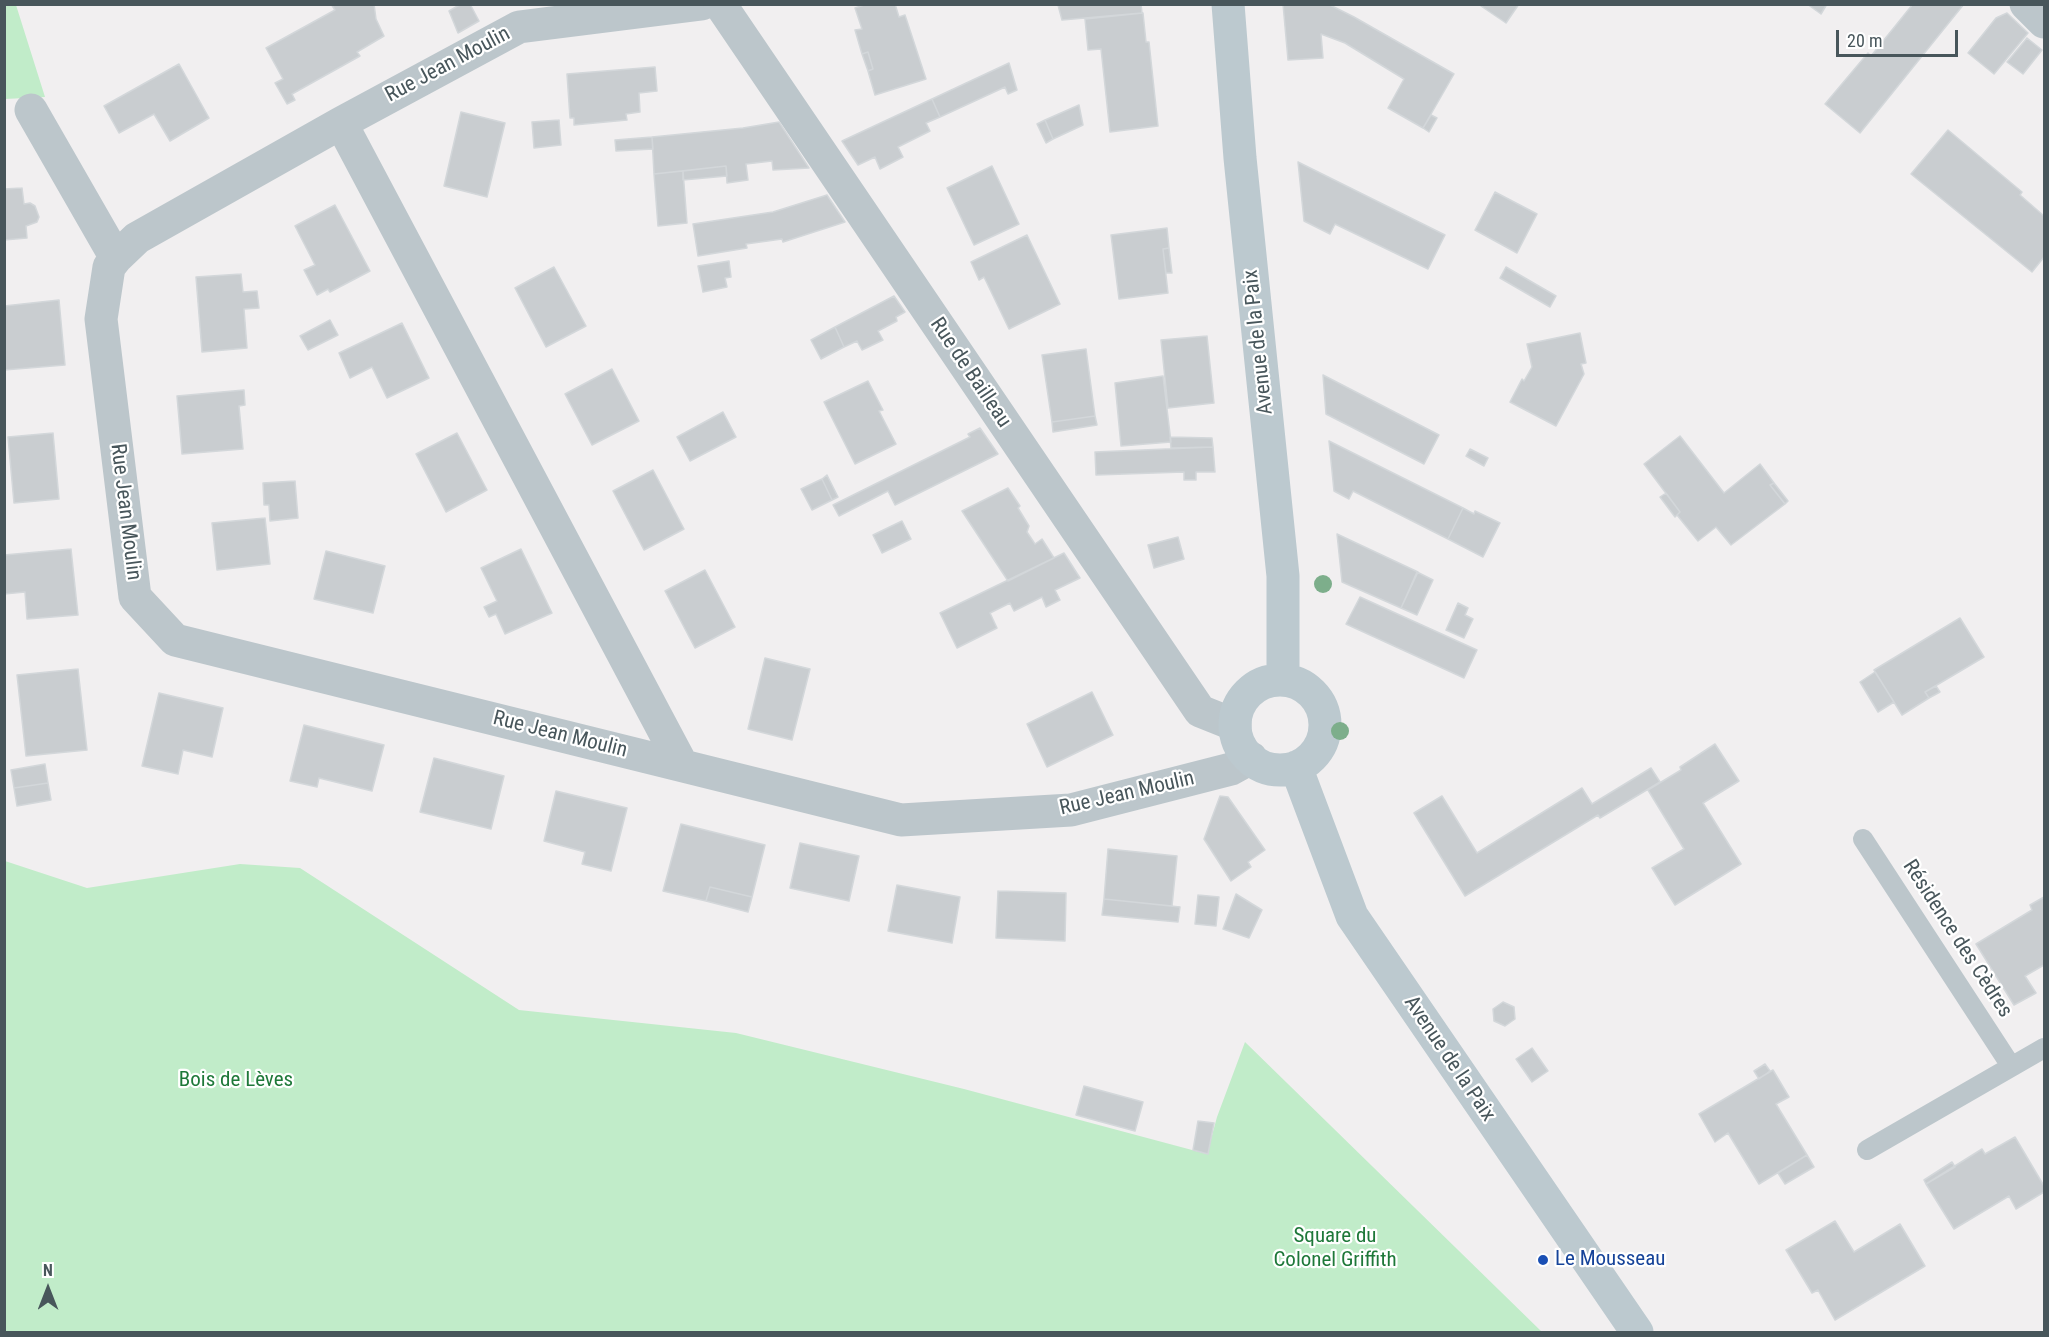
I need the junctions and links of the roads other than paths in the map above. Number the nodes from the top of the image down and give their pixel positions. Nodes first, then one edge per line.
1 (702, 4) edge
2 (720, 4) edge
3 (1228, 4) edge
4 (2026, 4) edge
5 (2044, 22) edge
6 (31, 110) dead end
7 (341, 123) junction
8 (116, 258) junction
9 (1283, 680) junction
10 (1235, 725) junction
11 (1251, 758) junction
12 (682, 765) junction
13 (1296, 766) junction
14 (1863, 839) dead end
15 (2044, 1048) edge
16 (2011, 1066) junction
17 (1867, 1150) dead end
18 (1637, 1332) edge

1 - 7 street, Rue Jean Moulin
2 - 10 street, Rue de Bailleau
3 - 9 main road, Avenue de la Paix
4 - 5 street
6 - 8 street
7 - 8 street, Rue Jean Moulin
7 - 12 street
8 - 12 street, Rue Jean Moulin
9 - 10 main road
9 - 13 main road
10 - 11 main road
11 - 12 street, Rue Jean Moulin
11 - 13 main road
13 - 18 main road, Avenue de la Paix
14 - 16 lane, Résidence des Cèdres
15 - 16 lane
16 - 17 lane

